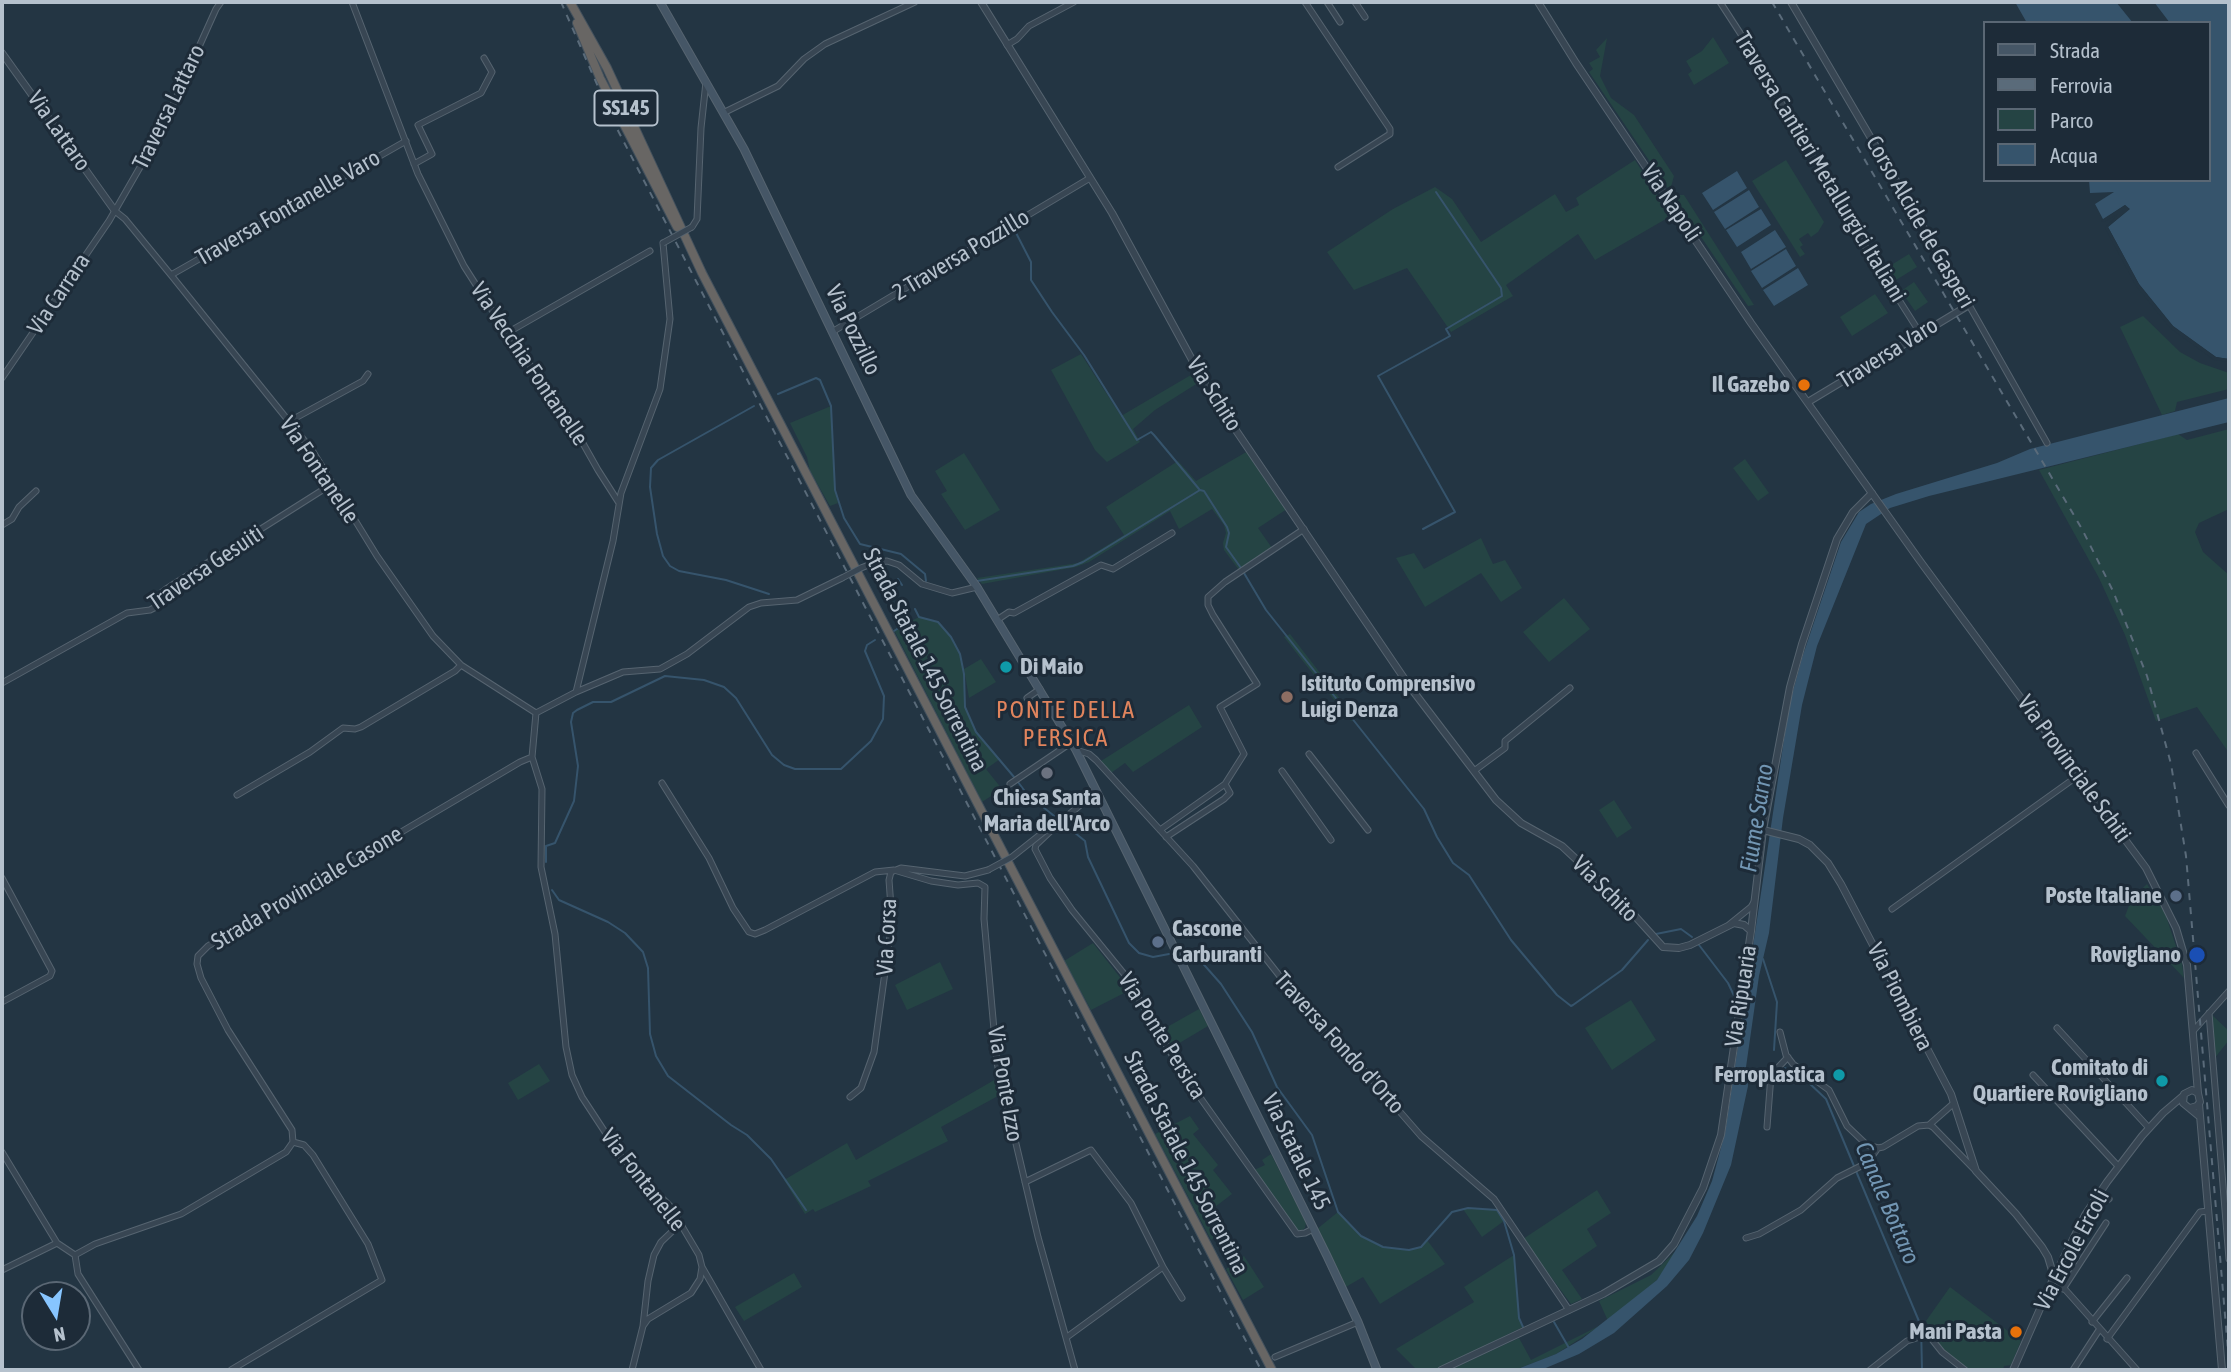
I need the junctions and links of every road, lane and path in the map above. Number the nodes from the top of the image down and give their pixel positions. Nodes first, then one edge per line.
1 (221, 2) edge
2 (352, 2) edge
3 (570, 2) edge
4 (576, 2) edge
5 (660, 2) edge
6 (915, 2) edge
7 (981, 2) edge
8 (1074, 2) edge
9 (1305, 2) edge
10 (1327, 2) edge
11 (1355, 2) edge
12 (1538, 2) edge
13 (1720, 2) edge
14 (1791, 2) edge
15 (1365, 18) dead end
16 (1340, 22) dead end
17 (581, 24) junction
18 (1007, 45) junction
19 (2, 52) edge
20 (484, 58) dead end
21 (706, 82) junction
22 (724, 112) junction
23 (406, 141) junction
24 (414, 164) junction
25 (1338, 167) dead end
26 (1090, 178) junction
27 (115, 211) junction
28 (692, 250) junction
29 (650, 251) dead end
30 (171, 275) junction
31 (1969, 305) junction
32 (832, 332) junction
33 (507, 333) junction
34 (1920, 333) junction
35 (368, 374) dead end
36 (2, 378) edge
37 (1808, 402) junction
38 (288, 422) junction
39 (2047, 443) dead end
40 (332, 484) junction
41 (36, 491) dead end
42 (1872, 493) junction
43 (619, 503) junction
44 (2, 525) edge
45 (1304, 529) junction
46 (1172, 533) dead end
47 (976, 587) junction
48 (997, 620) junction
49 (461, 664) junction
50 (2, 683) edge
51 (1570, 688) dead end
52 (1040, 689) junction
53 (576, 692) junction
54 (1034, 707) dead end
55 (536, 713) junction
56 (1072, 742) junction
57 (1076, 750) junction
58 (1309, 754) dead end
59 (2196, 754) dead end
60 (532, 757) junction
61 (1282, 771) dead end
62 (1474, 771) junction
63 (2079, 775) junction
64 (662, 783) dead end
65 (1010, 784) dead end
66 (1225, 784) junction
67 (1097, 791) junction
68 (237, 795) dead end
69 (2229, 806) edge
70 (1061, 823) junction
71 (1160, 830) junction
72 (1368, 830) dead end
73 (1763, 830) junction
74 (1166, 837) junction
75 (1331, 840) dead end
76 (894, 870) junction
77 (2, 878) edge
78 (1755, 900) junction
79 (1892, 909) dead end
80 (1727, 925) junction
81 (1751, 931) junction
82 (2229, 990) edge
83 (2, 1002) edge
84 (2209, 1013) junction
85 (2057, 1028) dead end
86 (2194, 1030) junction
87 (1780, 1032) dead end
88 (1788, 1057) junction
89 (2033, 1075) dead end
90 (2197, 1078) junction
91 (2190, 1090) junction
92 (2198, 1093) junction
93 (2183, 1096) junction
94 (850, 1097) dead end
95 (1954, 1103) junction
96 (2199, 1104) junction
97 (2172, 1106) junction
98 (2188, 1107) junction
99 (2200, 1117) junction
100 (1929, 1125) junction
101 (1767, 1127) dead end
102 (2149, 1128) junction
103 (293, 1142) junction
104 (1878, 1148) junction
105 (2, 1152) edge
106 (2118, 1166) junction
107 (1976, 1171) junction
108 (1025, 1182) junction
109 (2101, 1192) junction
110 (2109, 1199) dead end
111 (2208, 1211) junction
112 (681, 1223) junction
113 (2106, 1223) dead end
114 (1312, 1229) junction
115 (1746, 1238) dead end
116 (2229, 1242) edge
117 (57, 1243) junction
118 (75, 1255) junction
119 (2229, 1259) edge
120 (702, 1267) junction
121 (1163, 1267) junction
122 (2, 1270) edge
123 (2054, 1277) junction
124 (2127, 1278) dead end
125 (2063, 1289) junction
126 (1182, 1298) dead end
127 (1569, 1310) junction
128 (1358, 1322) junction
129 (2092, 1322) junction
130 (643, 1326) junction
131 (2099, 1330) junction
132 (1067, 1337) junction
133 (2107, 1339) junction
134 (1275, 1357) dead end
135 (2127, 1362) junction
136 (139, 1370) edge
137 (231, 1370) edge
138 (632, 1370) edge
139 (761, 1370) edge
140 (1074, 1370) edge
141 (1272, 1370) edge
142 (1377, 1370) edge
143 (1441, 1370) edge
144 (1870, 1370) edge
145 (1965, 1370) edge
146 (2012, 1370) edge
147 (2073, 1370) edge
148 (2122, 1370) edge
149 (2137, 1370) edge
150 (2222, 1370) edge

1 - 27 street, Traversa Lattaro
2 - 23 street, Via Vecchia Fontanelle
3 - 17 highway, Strada Statale 145 Sorrentina / SS145
4 - 17 highway
5 - 21 main road, Via Pozzillo
6 - 22 street
7 - 18 street, Via Schito
8 - 18 street
9 - 25 street
10 - 16 street
11 - 15 street
12 - 37 street, Via Napoli
13 - 34 street, Traversa Cantieri Metallurgici Italiani
14 - 31 street, Corso Alcide de Gasperi
17 - 28 highway, Strada Statale 145 Sorrentina / SS145
17 - 28 highway
18 - 26 street, Via Schito
19 - 27 street, Via Lattaro
20 - 24 street
21 - 22 main road, Via Pozzillo
21 - 43 street, bridge
22 - 32 main road, Via Pozzillo
23 - 24 street, Via Vecchia Fontanelle
23 - 30 street, Traversa Fontanelle Varo
24 - 33 street, Via Vecchia Fontanelle
26 - 32 street, 2 Traversa Pozzillo
26 - 45 street, Via Schito
27 - 30 street, Via Fontanelle
27 - 36 street, Via Carrara
28 - 141 highway, Strada Statale 145 Sorrentina / SS145
29 - 33 street
30 - 38 street, Via Fontanelle
31 - 34 street, Traversa Varo
31 - 39 street, Corso Alcide de Gasperi
32 - 47 main road, Via Pozzillo
33 - 43 street, Via Vecchia Fontanelle
34 - 37 street, Traversa Varo
35 - 38 street
37 - 42 street, Via Napoli
38 - 40 street, Via Fontanelle
40 - 49 street, Via Fontanelle
40 - 50 street, Traversa Gesuiti
41 - 44 street
42 - 63 street, Via Provinciale Schiti
42 - 73 street, Via Ripuaria
43 - 53 street
45 - 62 street, Via Schito
45 - 66 street
46 - 48 street
47 - 48 main road, Via Pozzillo
47 - 53 street, bridge
48 - 52 main road, Via Pozzillo
49 - 55 street, Via Fontanelle
49 - 68 street
51 - 62 street
52 - 54 street
52 - 56 main road, Via Pozzillo
53 - 55 street
55 - 60 street
56 - 57 main road, Via Pozzillo
56 - 65 street
57 - 67 main road, Via Statale 145
57 - 71 street, Traversa Fondo d'Orto
58 - 72 street
59 - 69 street
60 - 103 street, Strada Provinciale Casone
60 - 112 street, Via Fontanelle
61 - 75 street
62 - 80 street, Via Schito
63 - 79 street
63 - 86 street, Via Provinciale Schiti
64 - 76 street
66 - 71 street
66 - 74 street
67 - 70 street
67 - 114 main road, Via Statale 145
70 - 76 street, Via Corsa, bridge
70 - 114 street, Via Ponte Persica
71 - 74 street, Traversa Fondo d'Orto
73 - 78 street, Via Ripuaria
73 - 95 street, Via Piombiera
74 - 127 street, Traversa Fondo d'Orto
76 - 94 street, Via Corsa
76 - 108 street, Via Ponte Izzo
77 - 83 street
78 - 80 street
78 - 81 street, Via Ripuaria
80 - 81 street
81 - 127 street, Via Ripuaria
82 - 84 street
84 - 86 street
84 - 116 street
85 - 102 street
86 - 90 street, Via Provinciale Schiti
87 - 88 street
88 - 101 street
88 - 104 street
89 - 106 street
90 - 91 street
90 - 92 street, Via Provinciale Schiti
91 - 92 street
91 - 93 street
92 - 96 street, Via Provinciale Schiti
93 - 97 street, Via Ercole Ercoli
93 - 98 street
95 - 100 street
95 - 107 street, Via Piombiera
96 - 98 street
96 - 99 street, Via Provinciale Schiti
97 - 98 street
97 - 102 street, Via Ercole Ercoli
98 - 99 street
99 - 111 street, Via Provinciale Schiti
100 - 104 street
100 - 107 street, Via Piombiera
102 - 106 street, Via Ercole Ercoli
103 - 118 street
103 - 137 street
104 - 115 street
105 - 117 street
106 - 109 street, Via Ercole Ercoli
107 - 123 street, Via Piombiera
108 - 121 street
108 - 132 street, Via Ponte Izzo
109 - 110 street
109 - 123 street, Via Ercole Ercoli
111 - 133 street
111 - 150 street, Via Provinciale Schiti
112 - 120 street, Via Fontanelle
112 - 130 street
113 - 125 street
114 - 128 main road, Via Statale 145
116 - 119 street
117 - 118 street
117 - 122 street
118 - 136 street
120 - 130 street
120 - 139 street, Via Fontanelle
121 - 126 street
121 - 132 street
123 - 125 street, Via Piombiera
123 - 146 street, Via Ercole Ercoli
124 - 129 street
125 - 129 street, Via Piombiera
127 - 143 street, Via Ripuaria
128 - 134 street
128 - 142 main road, Via Statale 145
129 - 131 street, Via Piombiera
130 - 138 street
131 - 133 street, Via Piombiera
131 - 147 street
132 - 140 street, Via Ponte Izzo
133 - 135 street, Via Piombiera
135 - 148 street
135 - 149 street, Via Piombiera
144 - 145 street

